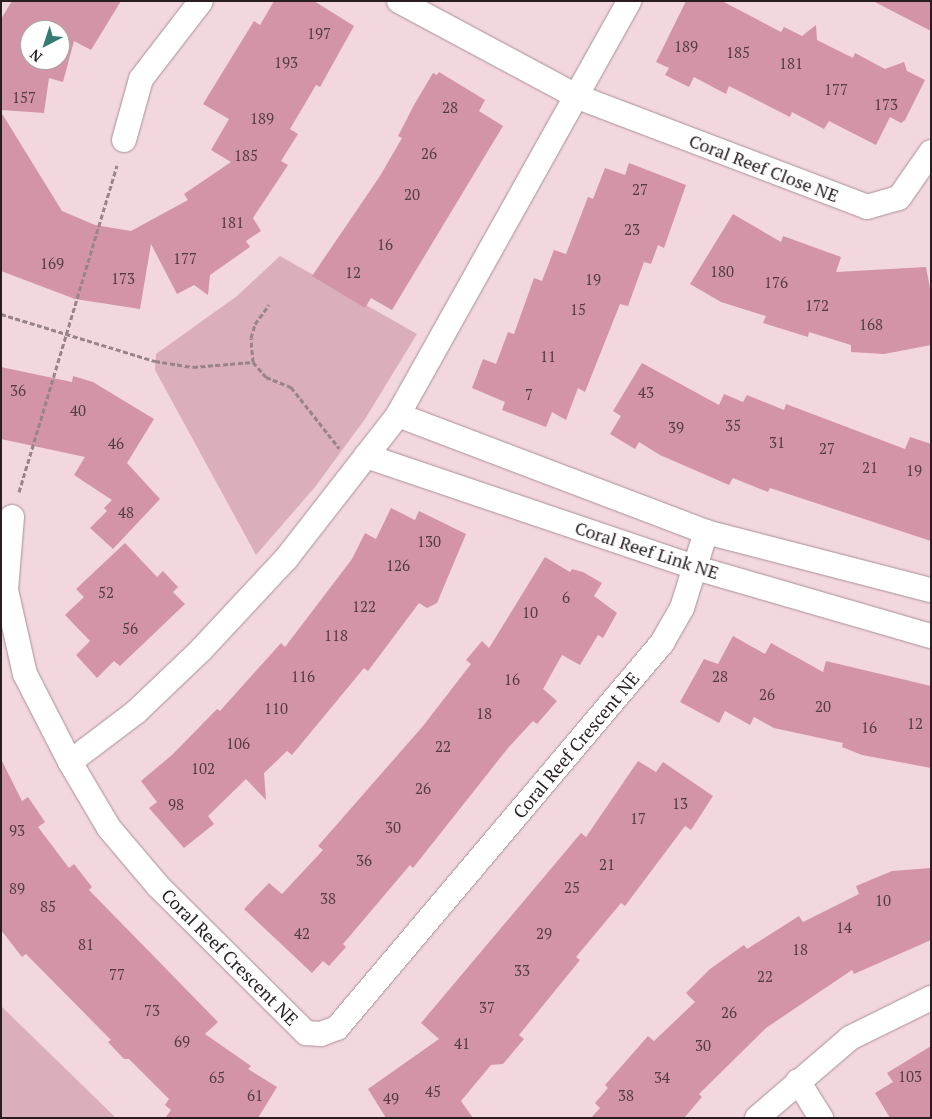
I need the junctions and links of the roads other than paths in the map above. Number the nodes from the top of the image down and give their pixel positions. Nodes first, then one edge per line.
1 (201, 1) edge
2 (399, 1) edge
3 (629, 1) edge
4 (578, 97) junction
5 (124, 140) road end
6 (931, 152) edge
7 (398, 415) junction
8 (366, 456) junction
9 (12, 517) road end
10 (706, 532) junction
11 (693, 567) junction
12 (931, 590) edge
13 (931, 636) edge
14 (70, 762) junction
15 (931, 998) edge
16 (798, 1081) junction
17 (757, 1118) edge
18 (821, 1118) edge

1 - 5 street
2 - 4 street, Coral Reef Close NE
3 - 4 street
4 - 6 street, Coral Reef Close NE
4 - 7 street
7 - 8 street
7 - 10 street, Coral Reef Link NE
8 - 11 street, Coral Reef Link NE
8 - 14 street
9 - 14 street, Coral Reef Crescent NE
10 - 11 street, Coral Reef Crescent NE
10 - 12 street, Coral Reef Link NE
11 - 13 street, Coral Reef Link NE
11 - 14 street, Coral Reef Crescent NE
15 - 16 street
16 - 17 street
16 - 18 street

